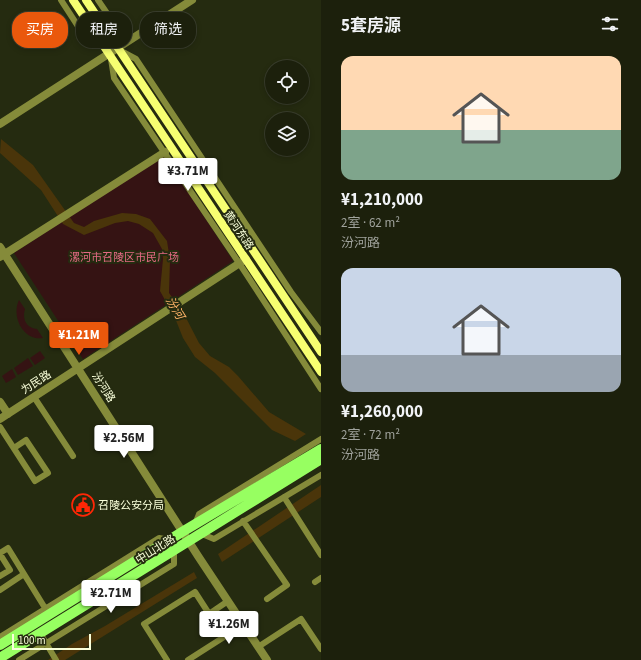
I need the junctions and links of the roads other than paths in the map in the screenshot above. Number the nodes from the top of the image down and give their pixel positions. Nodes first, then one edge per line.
1 (61, 0) edge
2 (73, 0) edge
3 (86, 0) edge
4 (98, 0) edge
5 (192, 0) edge
6 (81, 12) edge
7 (94, 12) edge
8 (106, 12) edge
9 (76, 23) edge
10 (104, 48) edge
11 (119, 49) junction
12 (109, 55) junction
13 (0, 124) edge
14 (164, 152) junction
15 (0, 247) edge
16 (2, 256) edge
17 (242, 261) junction
18 (321, 332) edge
19 (321, 352) edge
20 (78, 368) junction
21 (321, 372) edge
22 (321, 389) edge
23 (34, 397) junction
24 (0, 402) edge
25 (8, 414) junction
26 (0, 419) edge
27 (0, 427) edge
28 (321, 438) edge
29 (14, 448) junction
30 (320, 454) edge
31 (73, 456) dead end
32 (321, 475) edge
33 (284, 496) junction
34 (243, 521) junction
35 (195, 525) junction
36 (182, 532) junction
37 (202, 534) junction
38 (169, 540) junction
39 (189, 542) junction
40 (174, 551) junction
41 (0, 553) edge
42 (321, 555) edge
43 (24, 574) junction
44 (0, 576) edge
45 (321, 578) edge
46 (315, 582) dead end
47 (0, 590) edge
48 (267, 599) dead end
49 (228, 601) junction
50 (45, 608) junction
51 (209, 614) junction
52 (40, 634) junction
53 (0, 637) edge
54 (46, 644) junction
55 (0, 646) edge
56 (258, 647) junction
57 (321, 649) edge
58 (0, 658) edge
59 (19, 660) edge
60 (56, 660) edge
61 (167, 660) edge
62 (188, 660) edge
63 (267, 660) edge

1 - 9 street
2 - 6 main road, 黄河东路
3 - 7 main road, 黄河东路
4 - 8 street
5 - 11 street
10 - 12 main road, 黄河东路
11 - 12 street
11 - 18 street
11 - 19 main road, 黄河东路
12 - 13 street
12 - 14 street
12 - 17 main road, 黄河东路
14 - 16 street
14 - 17 street
15 - 16 street, 汾河路
16 - 20 street, 汾河路
17 - 20 street, 为民路
17 - 21 main road, 黄河东路
17 - 22 street
20 - 23 street, 为民路
20 - 36 street, 汾河路
23 - 25 street, 为民路
23 - 31 street
24 - 25 street
25 - 26 street, 为民路
27 - 29 street
28 - 35 street
29 - 29 street
30 - 35 main road, 中山北路
30 - 37 main road, 中山北路
32 - 33 street
33 - 34 street
33 - 42 street
34 - 37 street
34 - 48 street
35 - 36 main road, 中山北路
36 - 38 main road, 中山北路
36 - 39 street, 汾河路
37 - 39 main road, 中山北路
38 - 50 street
38 - 55 main road, 中山北路
39 - 40 main road, 中山北路
39 - 49 street, 汾河路
40 - 52 main road, 中山北路
40 - 54 street
41 - 43 street
41 - 44 street
43 - 47 street
43 - 50 street
45 - 46 street
49 - 51 street
49 - 56 street, 汾河路
50 - 53 street
51 - 61 street
51 - 62 street
52 - 54 street
52 - 58 main road, 中山北路
54 - 59 street
54 - 60 street
56 - 57 street
56 - 63 street, 汾河路

